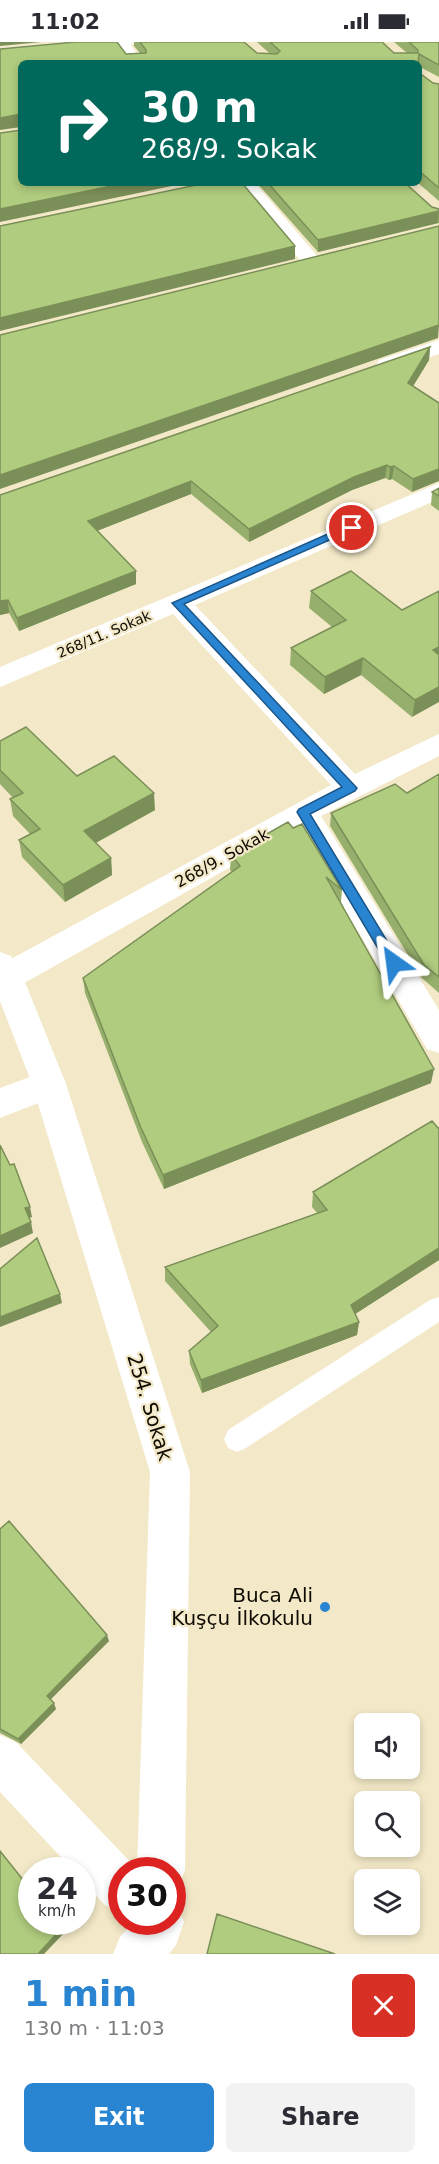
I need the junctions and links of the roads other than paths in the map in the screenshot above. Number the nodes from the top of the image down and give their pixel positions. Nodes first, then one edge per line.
1 (123, 42) edge
2 (85, 44) edge
3 (0, 53) edge
4 (134, 60) edge
5 (248, 186) edge
6 (335, 257) edge
7 (312, 262) junction
8 (290, 268) edge
9 (439, 347) edge
10 (371, 370) edge
11 (439, 490) edge
12 (177, 603) junction
13 (0, 678) edge
14 (439, 744) edge
15 (351, 788) junction
16 (303, 812) junction
17 (4, 971) edge
18 (439, 1039) edge
19 (49, 1084) junction
20 (0, 1103) edge
21 (439, 1308) edge
22 (237, 1439) dead end
23 (0, 1758) edge
24 (161, 1857) edge
25 (108, 1873) edge

1 - 2 street
1 - 4 street
2 - 3 street
5 - 7 street
6 - 7 street
7 - 8 street
9 - 10 street
11 - 12 street, 268/11. Sokak
12 - 13 street, 268/11. Sokak
12 - 15 street
14 - 15 street, 268/9. Sokak
15 - 16 street, 268/9. Sokak
16 - 17 street, 268/9. Sokak
16 - 18 street
17 - 19 street, 254. Sokak
19 - 20 street
19 - 24 street, 254. Sokak
21 - 22 lane
23 - 25 street

